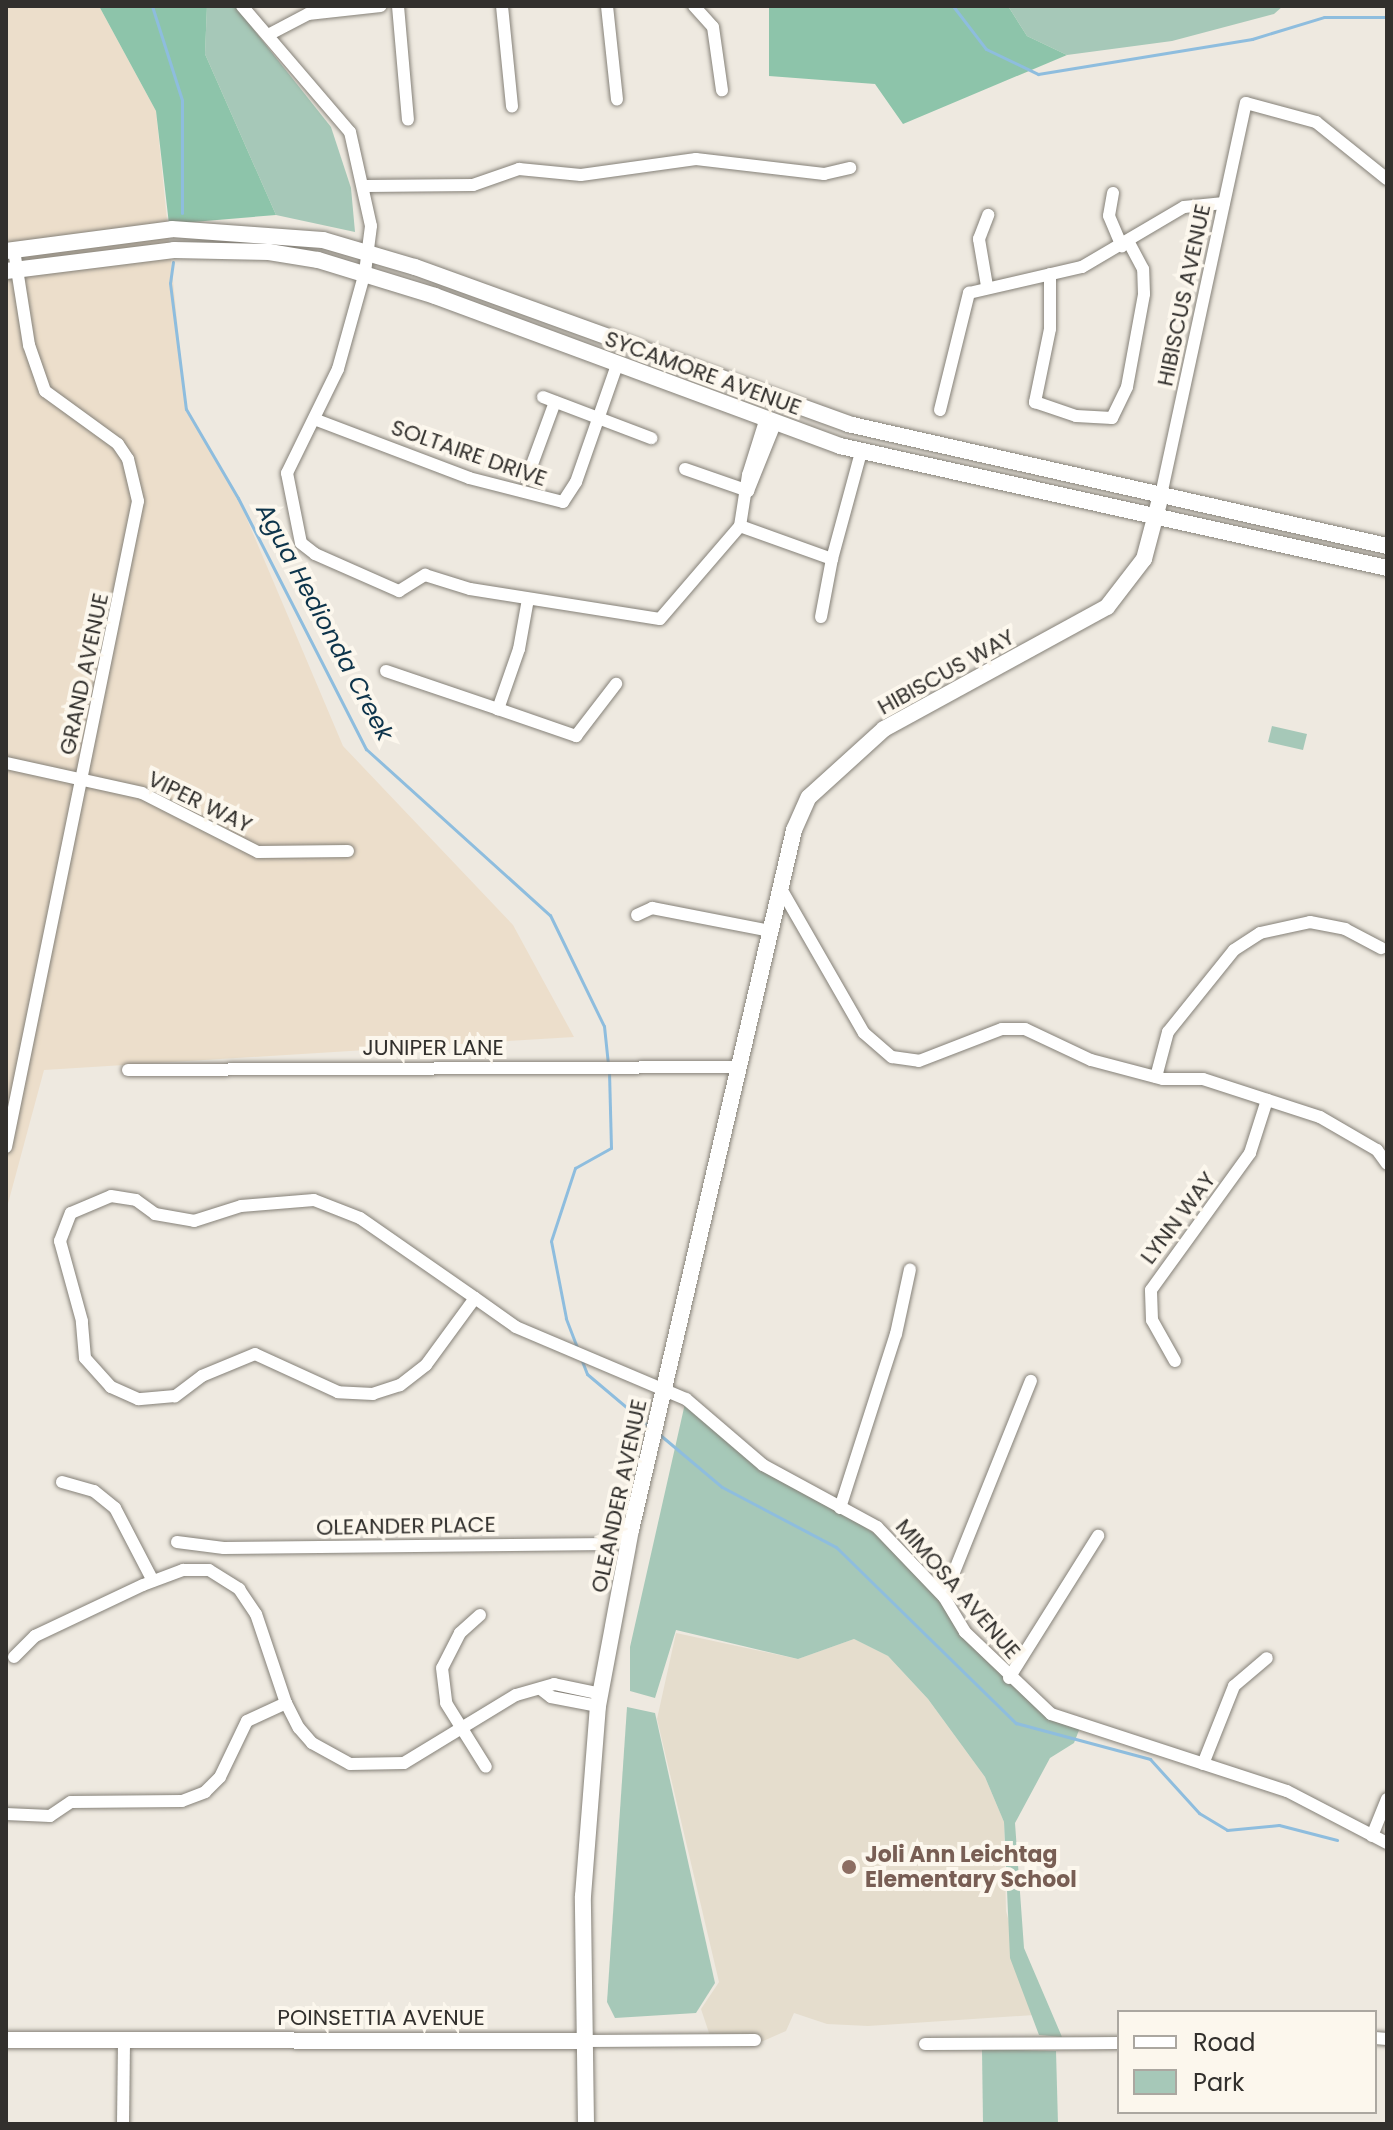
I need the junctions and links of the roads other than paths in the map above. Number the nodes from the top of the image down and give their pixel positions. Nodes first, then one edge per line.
1 (242, 6) edge
2 (381, 6) edge
3 (398, 6) edge
4 (502, 6) edge
5 (607, 6) edge
6 (694, 6) edge
7 (268, 35) junction
8 (722, 90) dead end
9 (617, 99) dead end
10 (512, 107) dead end
11 (408, 120) dead end
12 (850, 168) dead end
13 (1387, 179) edge
14 (366, 186) junction
15 (1113, 193) dead end
16 (1224, 203) junction
17 (988, 215) dead end
18 (1126, 244) junction
19 (10, 250) edge
20 (370, 252) junction
21 (12, 271) edge
22 (365, 272) junction
23 (1050, 274) junction
24 (987, 286) junction
25 (617, 365) junction
26 (940, 410) dead end
27 (598, 417) junction
28 (314, 419) junction
29 (770, 422) junction
30 (651, 438) dead end
31 (861, 452) junction
32 (685, 469) dead end
33 (527, 478) dead end
34 (748, 491) junction
35 (1161, 495) junction
36 (1156, 516) junction
37 (740, 526) junction
38 (1387, 546) edge
39 (832, 559) junction
40 (1387, 568) edge
41 (528, 599) junction
42 (821, 617) dead end
43 (386, 671) dead end
44 (616, 684) dead end
45 (498, 709) junction
46 (6, 763) edge
47 (83, 778) junction
48 (348, 851) dead end
49 (780, 887) junction
50 (637, 915) dead end
51 (770, 931) junction
52 (1381, 948) dead end
53 (739, 1067) junction
54 (128, 1070) dead end
55 (1156, 1077) junction
56 (1267, 1100) junction
57 (6, 1147) edge
58 (1387, 1164) edge
59 (910, 1269) dead end
60 (475, 1298) junction
61 (1175, 1361) dead end
62 (1031, 1381) dead end
63 (665, 1388) junction
64 (62, 1482) dead end
65 (840, 1508) junction
66 (631, 1530) junction
67 (1098, 1536) dead end
68 (177, 1542) dead end
69 (153, 1581) junction
70 (944, 1597) junction
71 (480, 1615) dead end
72 (14, 1657) dead end
73 (1267, 1658) dead end
74 (1009, 1678) junction
75 (600, 1700) junction
76 (286, 1703) junction
77 (460, 1729) junction
78 (1203, 1764) junction
79 (486, 1767) dead end
80 (1387, 1799) edge
81 (6, 1814) edge
82 (1372, 1836) junction
83 (1387, 1843) edge
84 (124, 2039) junction
85 (6, 2040) edge
86 (755, 2040) dead end
87 (585, 2041) junction
88 (1117, 2043) edge
89 (925, 2044) dead end
90 (123, 2124) edge
91 (586, 2124) edge

1 - 7 street
2 - 7 street
3 - 11 street
4 - 10 street
5 - 9 street
6 - 8 street
7 - 14 street
12 - 14 street
13 - 16 street, HIBISCUS AVENUE
14 - 20 street
15 - 18 street
16 - 18 street
16 - 35 street, HIBISCUS AVENUE
17 - 24 street
18 - 23 street
18 - 23 street
19 - 20 main road, SYCAMORE AVENUE
19 - 21 street, GRAND AVENUE
20 - 22 street
20 - 35 main road, SYCAMORE AVENUE
21 - 22 main road, SYCAMORE AVENUE
21 - 47 street, GRAND AVENUE
22 - 25 main road, SYCAMORE AVENUE
22 - 28 street
23 - 24 street
24 - 26 street
25 - 27 street, SOLTAIRE DRIVE
25 - 29 main road, SYCAMORE AVENUE
27 - 28 street, SOLTAIRE DRIVE
27 - 30 street
27 - 33 street
28 - 41 street
29 - 31 main road, SYCAMORE AVENUE
29 - 34 street
31 - 36 main road, SYCAMORE AVENUE
31 - 39 street
32 - 34 street
34 - 37 street
35 - 36 main road, HIBISCUS WAY
35 - 38 main road, SYCAMORE AVENUE
36 - 40 main road, SYCAMORE AVENUE
36 - 49 main road, HIBISCUS WAY
37 - 39 street
37 - 41 street
39 - 42 street
41 - 45 street
43 - 45 street
44 - 45 street
46 - 47 street, VIPER WAY
47 - 48 street, VIPER WAY
47 - 57 street, GRAND AVENUE
49 - 51 main road, OLEANDER AVENUE
49 - 55 street
50 - 51 street
51 - 53 main road, OLEANDER AVENUE
52 - 55 street
53 - 54 street, JUNIPER LANE
53 - 63 main road, OLEANDER AVENUE
55 - 56 street
56 - 58 street
56 - 61 street, LYNN WAY
59 - 65 street
60 - 60 street, MIMOSA AVENUE
60 - 63 street, MIMOSA AVENUE
62 - 70 street
63 - 65 street, MIMOSA AVENUE
63 - 66 main road, OLEANDER AVENUE
64 - 69 street
65 - 70 street, MIMOSA AVENUE
66 - 68 street, OLEANDER PLACE
66 - 75 main road, OLEANDER AVENUE
67 - 74 street
69 - 72 street
69 - 76 street
70 - 74 street, MIMOSA AVENUE
71 - 77 street
73 - 78 street
74 - 78 street, MIMOSA AVENUE
75 - 77 street
75 - 87 main road, OLEANDER AVENUE
76 - 77 street
76 - 81 street
77 - 79 street
78 - 82 street, MIMOSA AVENUE
80 - 82 street
82 - 83 street, MIMOSA AVENUE
84 - 85 main road, POINSETTIA AVENUE
84 - 87 main road, POINSETTIA AVENUE
84 - 90 street
86 - 87 street, POINSETTIA AVENUE
87 - 91 main road, OLEANDER AVENUE
88 - 89 street

